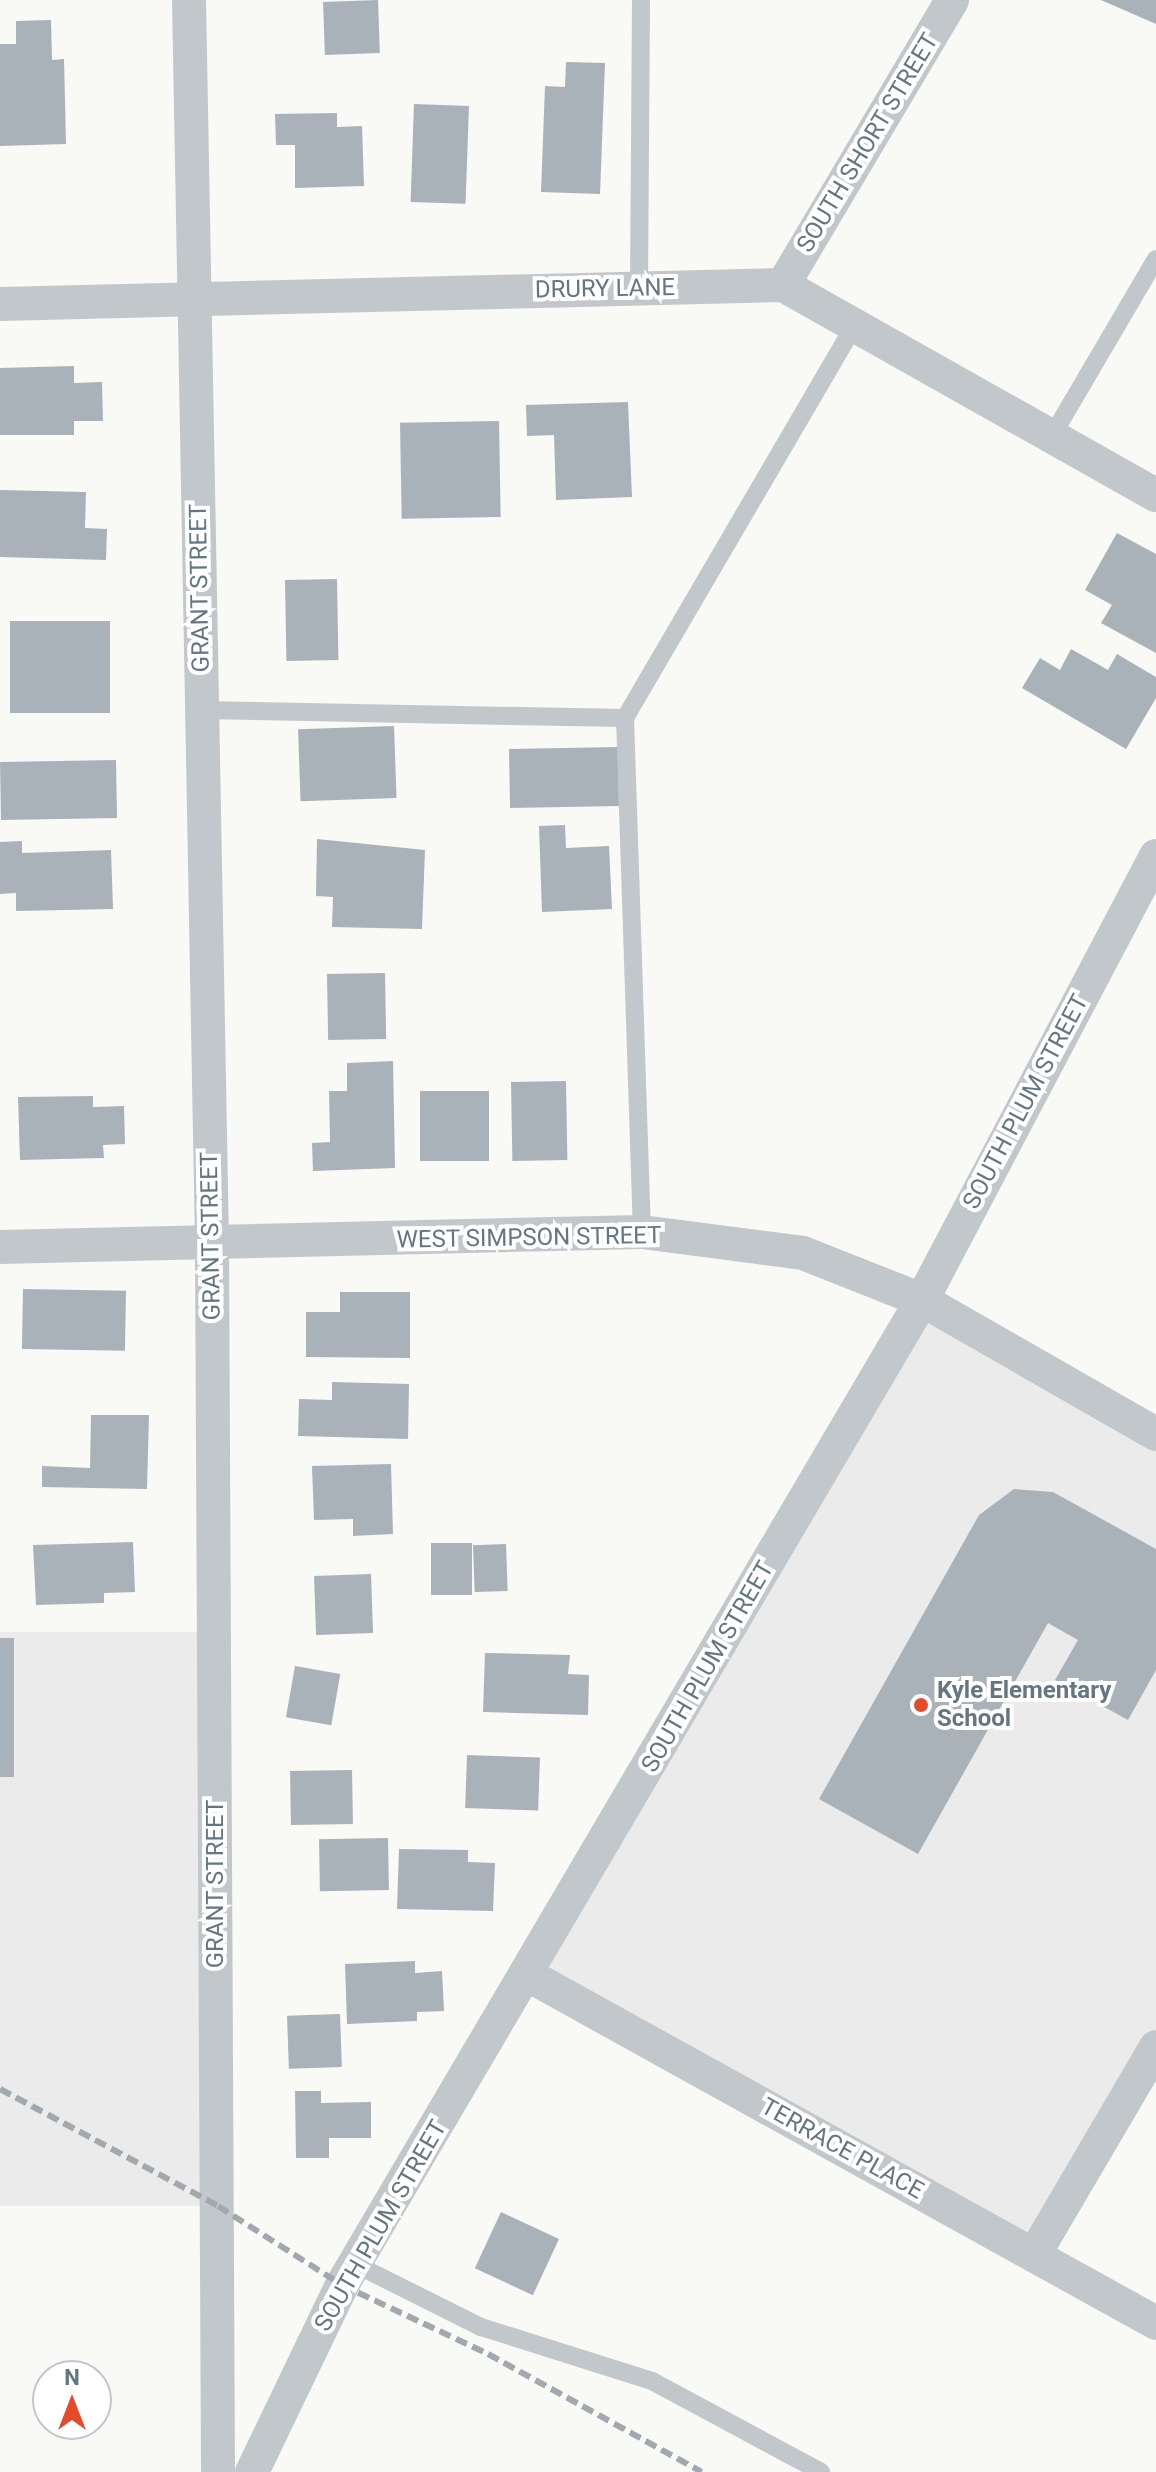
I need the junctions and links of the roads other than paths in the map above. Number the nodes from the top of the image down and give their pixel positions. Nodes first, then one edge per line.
1 (189, 0) edge
2 (641, 0) edge
3 (952, 0) edge
4 (1156, 259) edge
5 (783, 285) junction
6 (639, 288) junction
7 (195, 298) junction
8 (0, 304) edge
9 (855, 325) junction
10 (1052, 436) junction
11 (1156, 495) edge
12 (202, 710) junction
13 (625, 718) junction
14 (1156, 856) edge
15 (642, 1232) junction
16 (212, 1244) junction
17 (0, 1247) edge
18 (922, 1300) junction
19 (1156, 1434) edge
20 (528, 1975) junction
21 (1156, 2047) edge
22 (1034, 2255) junction
23 (355, 2264) junction
24 (1156, 2323) edge
25 (218, 2472) edge
26 (252, 2472) edge
27 (821, 2472) edge

1 - 7 street, GRANT STREET
2 - 6 lane
3 - 5 street, SOUTH SHORT STREET
4 - 10 lane
5 - 6 street, DRURY LANE
5 - 9 street
6 - 7 street, DRURY LANE
7 - 8 street, DRURY LANE
7 - 12 street, GRANT STREET
9 - 10 street
9 - 13 lane
10 - 11 street
12 - 13 lane
12 - 16 street, GRANT STREET
13 - 15 lane
14 - 18 street, SOUTH PLUM STREET
15 - 16 street, WEST SIMPSON STREET
15 - 18 street, WEST SIMPSON STREET
16 - 17 street, WEST SIMPSON STREET
16 - 25 street, GRANT STREET
18 - 19 street, WEST SIMPSON STREET
18 - 20 street, SOUTH PLUM STREET
20 - 22 street, TERRACE PLACE
20 - 23 street, SOUTH PLUM STREET
21 - 22 street
22 - 24 street, TERRACE PLACE
23 - 26 street, SOUTH PLUM STREET
23 - 27 lane

